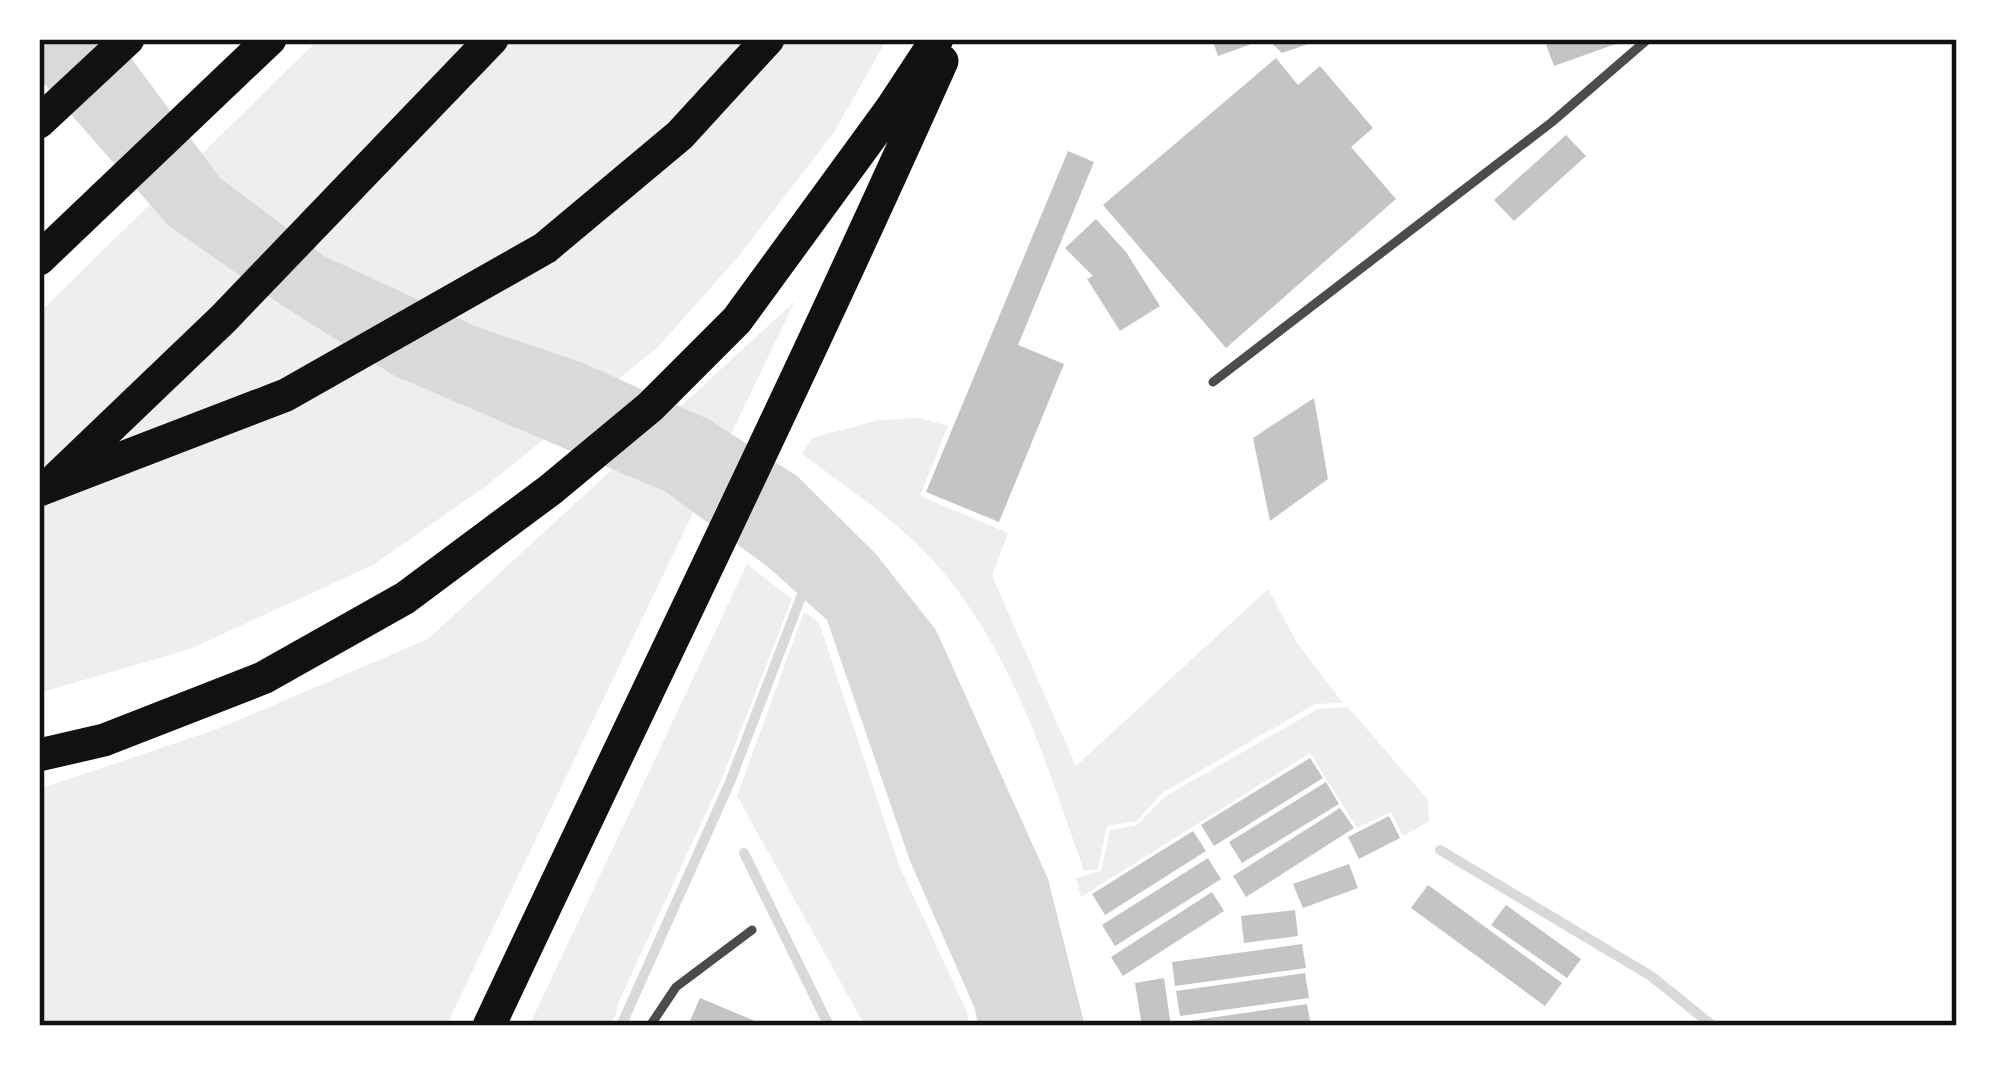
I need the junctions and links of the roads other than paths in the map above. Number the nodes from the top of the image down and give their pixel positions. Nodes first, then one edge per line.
1 (128, 39) edge
2 (270, 39) edge
3 (492, 39) edge
4 (768, 39) edge
5 (937, 39) edge
6 (952, 39) edge
7 (1648, 39) edge
8 (39, 122) edge
9 (39, 259) edge
10 (1213, 382) dead end
11 (39, 492) edge
12 (39, 755) edge
13 (752, 930) dead end
14 (489, 1026) edge
15 (650, 1026) edge

1 - 8 highway
2 - 9 highway
3 - 11 highway
4 - 11 highway
5 - 12 highway
6 - 14 highway
7 - 10 lane
13 - 15 lane

